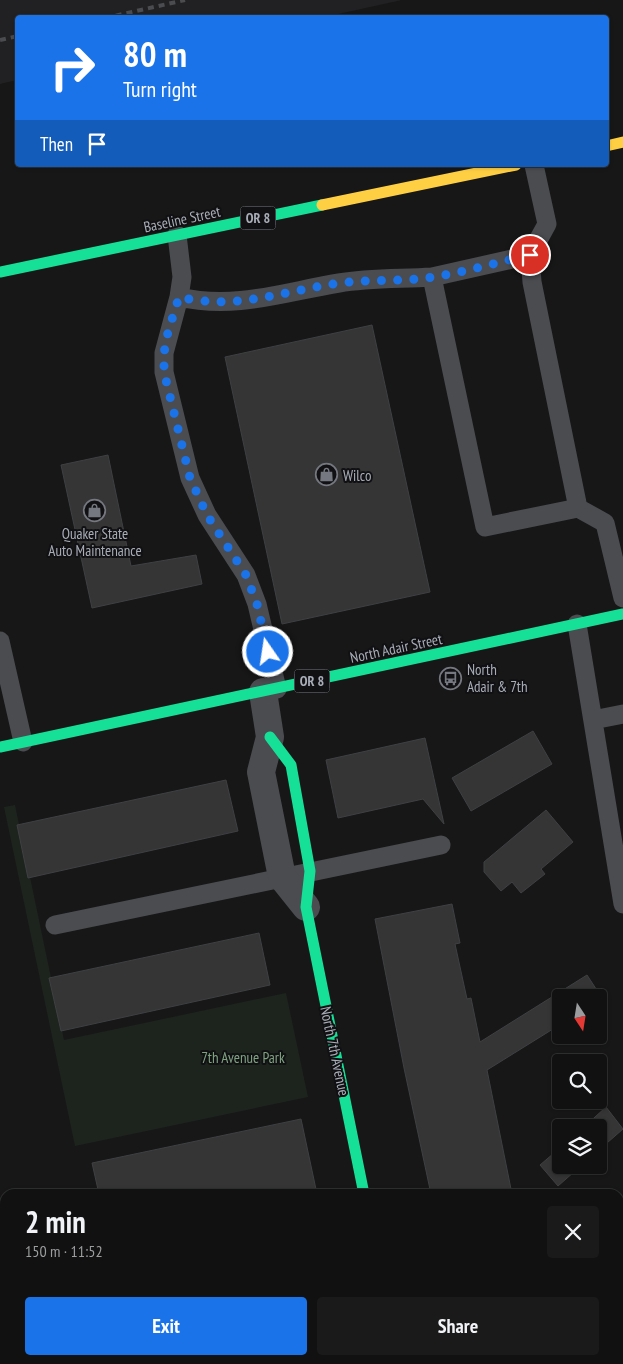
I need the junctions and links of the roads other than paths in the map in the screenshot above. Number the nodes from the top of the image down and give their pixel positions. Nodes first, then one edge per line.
1 (623, 142) edge
2 (609, 145) edge
3 (506, 167) edge
4 (534, 167) edge
5 (177, 235) junction
6 (530, 255) junction
7 (0, 272) edge
8 (432, 277) junction
9 (179, 297) junction
10 (578, 508) junction
11 (623, 598) edge
12 (623, 614) edge
13 (578, 624) junction
14 (0, 641) edge
15 (270, 690) junction
16 (623, 714) edge
17 (593, 720) junction
18 (270, 737) junction
19 (22, 742) junction
20 (0, 747) edge
21 (441, 845) dead end
22 (310, 871) junction
23 (620, 873) edge
24 (282, 876) junction
25 (623, 904) edge
26 (306, 907) junction
27 (55, 925) dead end
28 (363, 1189) edge

1 - 2 main road
3 - 5 main road, Baseline Street / OR 8
4 - 6 lane
5 - 7 main road, Baseline Street / OR 8
5 - 9 lane
6 - 8 lane
6 - 10 lane
8 - 9 lane
8 - 10 lane
9 - 15 lane
10 - 11 lane
12 - 13 main road, North Adair Street / OR 8
13 - 15 main road, North Adair Street / OR 8
13 - 17 lane
14 - 19 lane
15 - 18 street, North 7th Avenue
15 - 19 main road, North Adair Street / OR 8
16 - 17 lane
17 - 23 lane
18 - 22 main road, North 7th Avenue
18 - 24 street, North 7th Avenue
19 - 20 main road, North Adair Street / OR 8
21 - 22 lane
22 - 24 lane
22 - 26 main road, North 7th Avenue
23 - 25 lane
24 - 26 street, North 7th Avenue
24 - 27 lane
26 - 28 main road, North 7th Avenue

